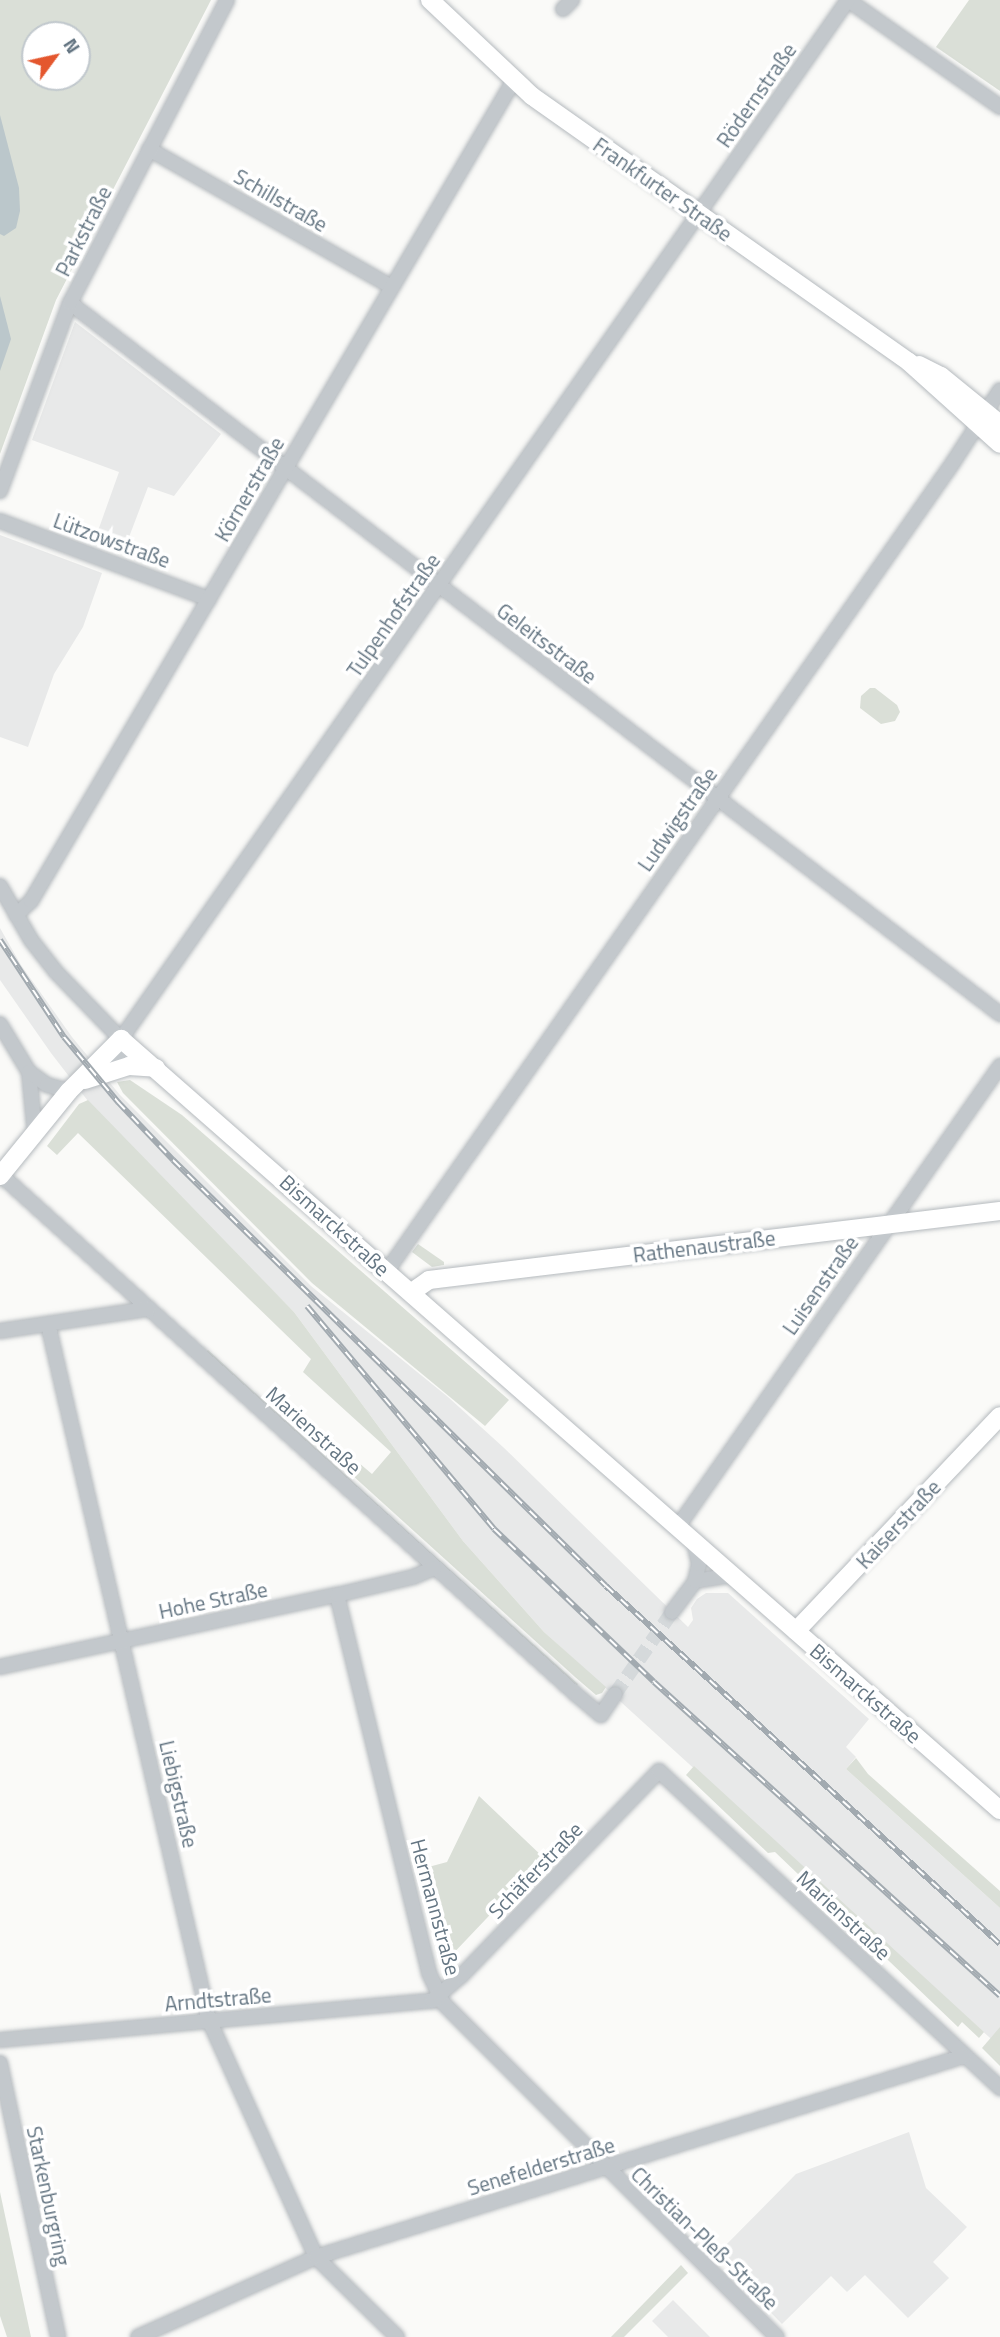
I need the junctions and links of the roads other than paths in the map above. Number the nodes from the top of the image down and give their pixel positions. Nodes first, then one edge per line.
1 (227, 0) edge
2 (430, 0) edge
3 (848, 0) edge
4 (513, 80) junction
5 (1000, 107) edge
6 (149, 149) junction
7 (699, 214) junction
8 (392, 287) junction
9 (70, 303) junction
10 (1000, 390) edge
11 (982, 419) junction
12 (1000, 424) edge
13 (1000, 444) edge
14 (285, 469) junction
15 (0, 491) edge
16 (0, 521) edge
17 (439, 587) junction
18 (209, 599) junction
19 (717, 799) junction
20 (0, 886) edge
21 (16, 915) junction
22 (1000, 1014) edge
23 (0, 1024) edge
24 (121, 1039) junction
25 (1000, 1066) edge
26 (156, 1068) junction
27 (29, 1072) junction
28 (74, 1086) junction
29 (35, 1134) junction
30 (0, 1175) edge
31 (1000, 1211) edge
32 (888, 1223) junction
33 (387, 1271) junction
34 (412, 1292) junction
35 (148, 1309) junction
36 (48, 1324) junction
37 (0, 1331) edge
38 (1000, 1416) edge
39 (677, 1528) junction
40 (694, 1543) junction
41 (434, 1568) junction
42 (731, 1575) junction
43 (695, 1581) junction
44 (337, 1595) junction
45 (672, 1612) tunnel mouth
46 (796, 1631) junction
47 (123, 1640) junction
48 (0, 1667) edge
49 (615, 1695) tunnel mouth
50 (659, 1772) joint
51 (996, 1800) edge
52 (439, 1996) junction
53 (209, 2020) junction
54 (0, 2040) edge
55 (964, 2056) junction
56 (0, 2063) edge
57 (1000, 2088) edge
58 (605, 2168) junction
59 (316, 2257) junction
60 (58, 2337) edge
61 (138, 2337) edge
62 (397, 2337) edge
63 (777, 2337) edge

1 - 6 street, Parkstraße
2 - 4 main road, Frankfurter Straße
3 - 5 street
3 - 7 street, Rödernstraße
4 - 7 main road, Frankfurter Straße
4 - 8 street, Körnerstraße
6 - 8 street, Schillstraße
6 - 9 street, Parkstraße
7 - 11 main road, Frankfurter Straße
7 - 17 street, Tulpenhofstraße
8 - 14 street, Körnerstraße
9 - 14 street, Geleitsstraße
9 - 15 street, Parkstraße
10 - 11 street, Ludwigstraße
11 - 12 main road, Frankfurter Straße
11 - 13 main road, Frankfurter Straße
11 - 19 street, Ludwigstraße
14 - 17 street, Geleitsstraße
14 - 18 street, Körnerstraße
16 - 18 street, Lützowstraße
17 - 19 street, Geleitsstraße
17 - 24 street, Tulpenhofstraße
18 - 21 street, Körnerstraße
19 - 22 street, Geleitsstraße
19 - 33 street, Ludwigstraße
20 - 21 street, Bismarckstraße
21 - 24 street, Bismarckstraße
23 - 27 street
24 - 26 main road, Bismarckstraße
24 - 28 main road
25 - 32 street, Luisenstraße
26 - 28 main road
26 - 33 main road, Bismarckstraße
27 - 28 street
27 - 29 street
28 - 29 main road
29 - 30 main road
30 - 35 street, Marienstraße
31 - 32 main road, Rathenaustraße
32 - 34 main road, Rathenaustraße
32 - 39 street, Luisenstraße
33 - 34 main road, Bismarckstraße
34 - 39 main road, Bismarckstraße
35 - 36 street
35 - 41 street, Marienstraße
36 - 37 street
36 - 47 street, Liebigstraße
38 - 46 main road, Kaiserstraße
39 - 40 main road, Bismarckstraße
40 - 42 main road, Bismarckstraße
40 - 43 street
41 - 44 street, Hohe Straße
41 - 49 street, Marienstraße
42 - 43 street
42 - 46 main road, Bismarckstraße
43 - 45 street
44 - 47 street, Hohe Straße
44 - 52 street, Hermannstraße
46 - 51 main road, Bismarckstraße
47 - 48 street, Hohe Straße
47 - 53 street, Liebigstraße
50 - 52 street, Schäferstraße
50 - 55 street, Marienstraße
52 - 53 street, Arndtstraße
52 - 58 street, Hermannstraße
53 - 54 street, Arndtstraße
53 - 59 street, Liebigstraße
55 - 57 street, Marienstraße
55 - 58 street, Senefelderstraße
56 - 60 street, Starkenburgring
58 - 59 street, Senefelderstraße
58 - 63 street, Christian-Pleß-Straße
59 - 61 street, Senefelderstraße
59 - 62 street

